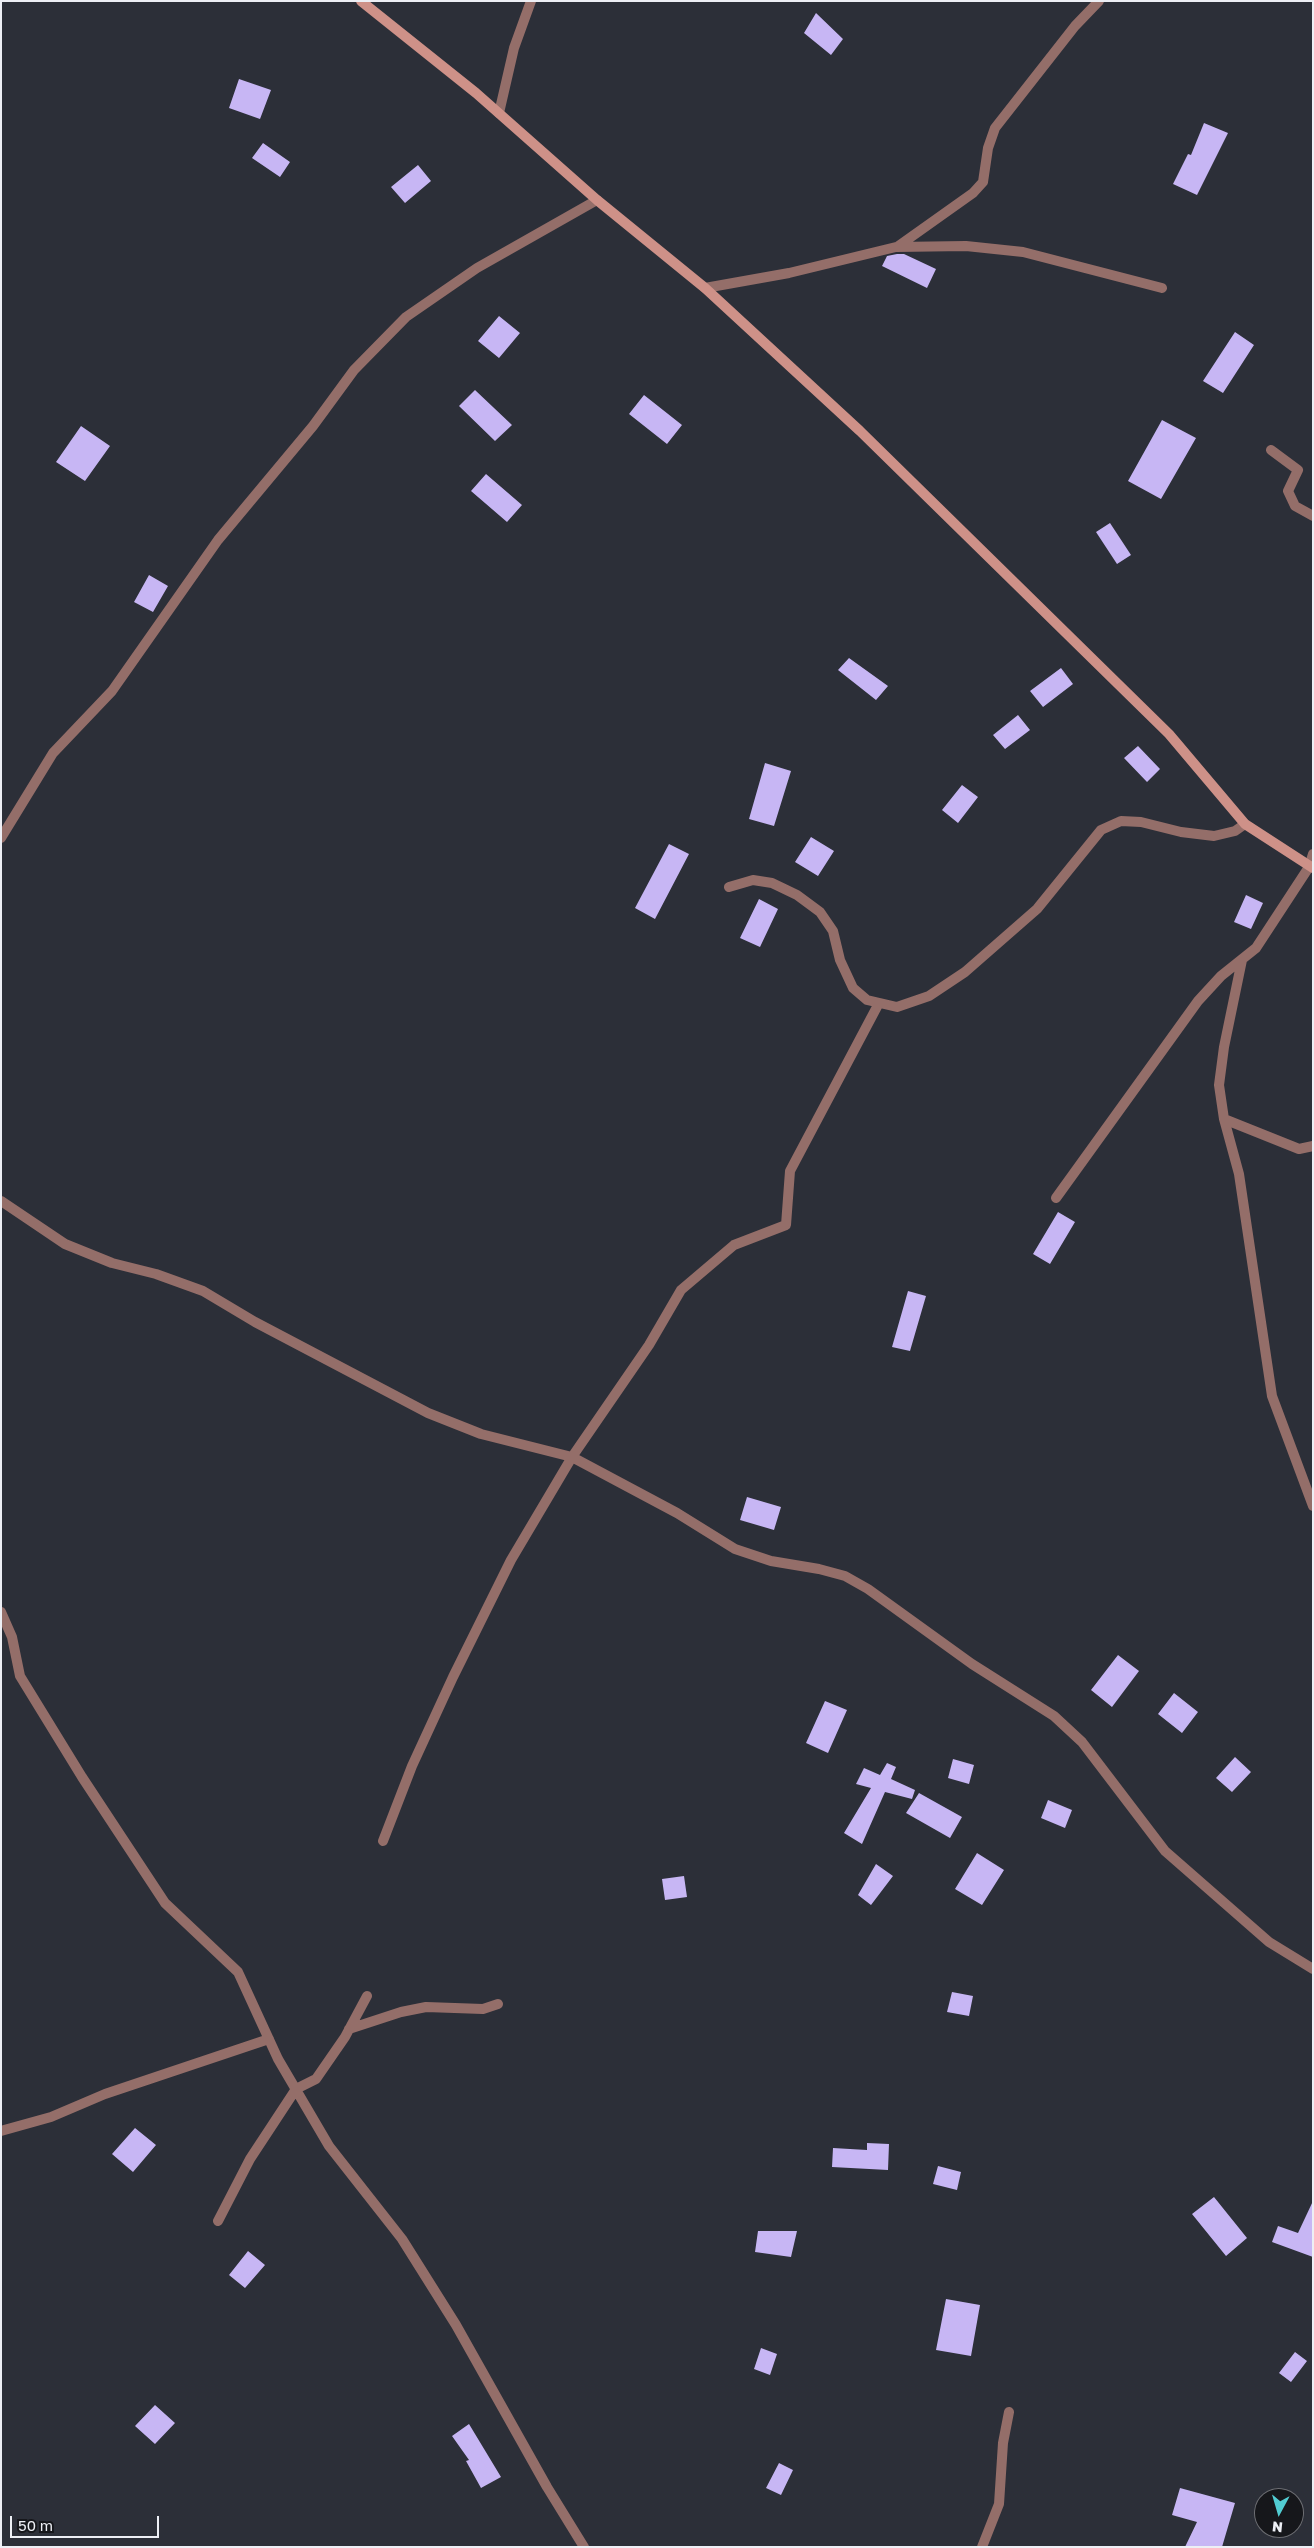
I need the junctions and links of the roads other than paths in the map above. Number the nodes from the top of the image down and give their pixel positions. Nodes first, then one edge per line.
1 (362, 1) edge
2 (531, 1) edge
3 (1099, 1) edge
4 (499, 113) junction
5 (597, 200) junction
6 (896, 247) junction
7 (705, 288) junction
8 (1162, 288) dead end
9 (1270, 450) dead end
10 (1313, 516) edge
11 (1245, 824) junction
12 (1, 838) edge
13 (1313, 854) edge
14 (1311, 867) edge
15 (729, 887) dead end
16 (1242, 960) junction
17 (880, 1003) junction
18 (1224, 1119) junction
19 (1313, 1146) edge
20 (1056, 1198) dead end
21 (1, 1201) edge
22 (572, 1457) junction
23 (1313, 1506) edge
24 (1, 1612) edge
25 (383, 1841) dead end
26 (1313, 1969) edge
27 (367, 1996) dead end
28 (498, 2004) dead end
29 (349, 2029) junction
30 (269, 2039) junction
31 (296, 2089) junction
32 (1, 2131) edge
33 (218, 2221) dead end
34 (1009, 2412) dead end
35 (584, 2547) edge
36 (982, 2547) edge

1 - 4 main road
2 - 4 street
3 - 6 street
4 - 5 main road
5 - 7 main road
5 - 12 street
6 - 7 street
6 - 8 street
7 - 11 main road
9 - 10 street
11 - 14 main road
11 - 17 street
13 - 14 street
14 - 16 street
15 - 17 street
16 - 18 street
16 - 20 street
17 - 22 street
18 - 19 street
18 - 23 street
21 - 22 street
22 - 25 street
22 - 26 street
24 - 30 street
27 - 29 street
28 - 29 street
29 - 31 street
30 - 31 street
30 - 32 street
31 - 33 street
31 - 35 street
34 - 36 street

